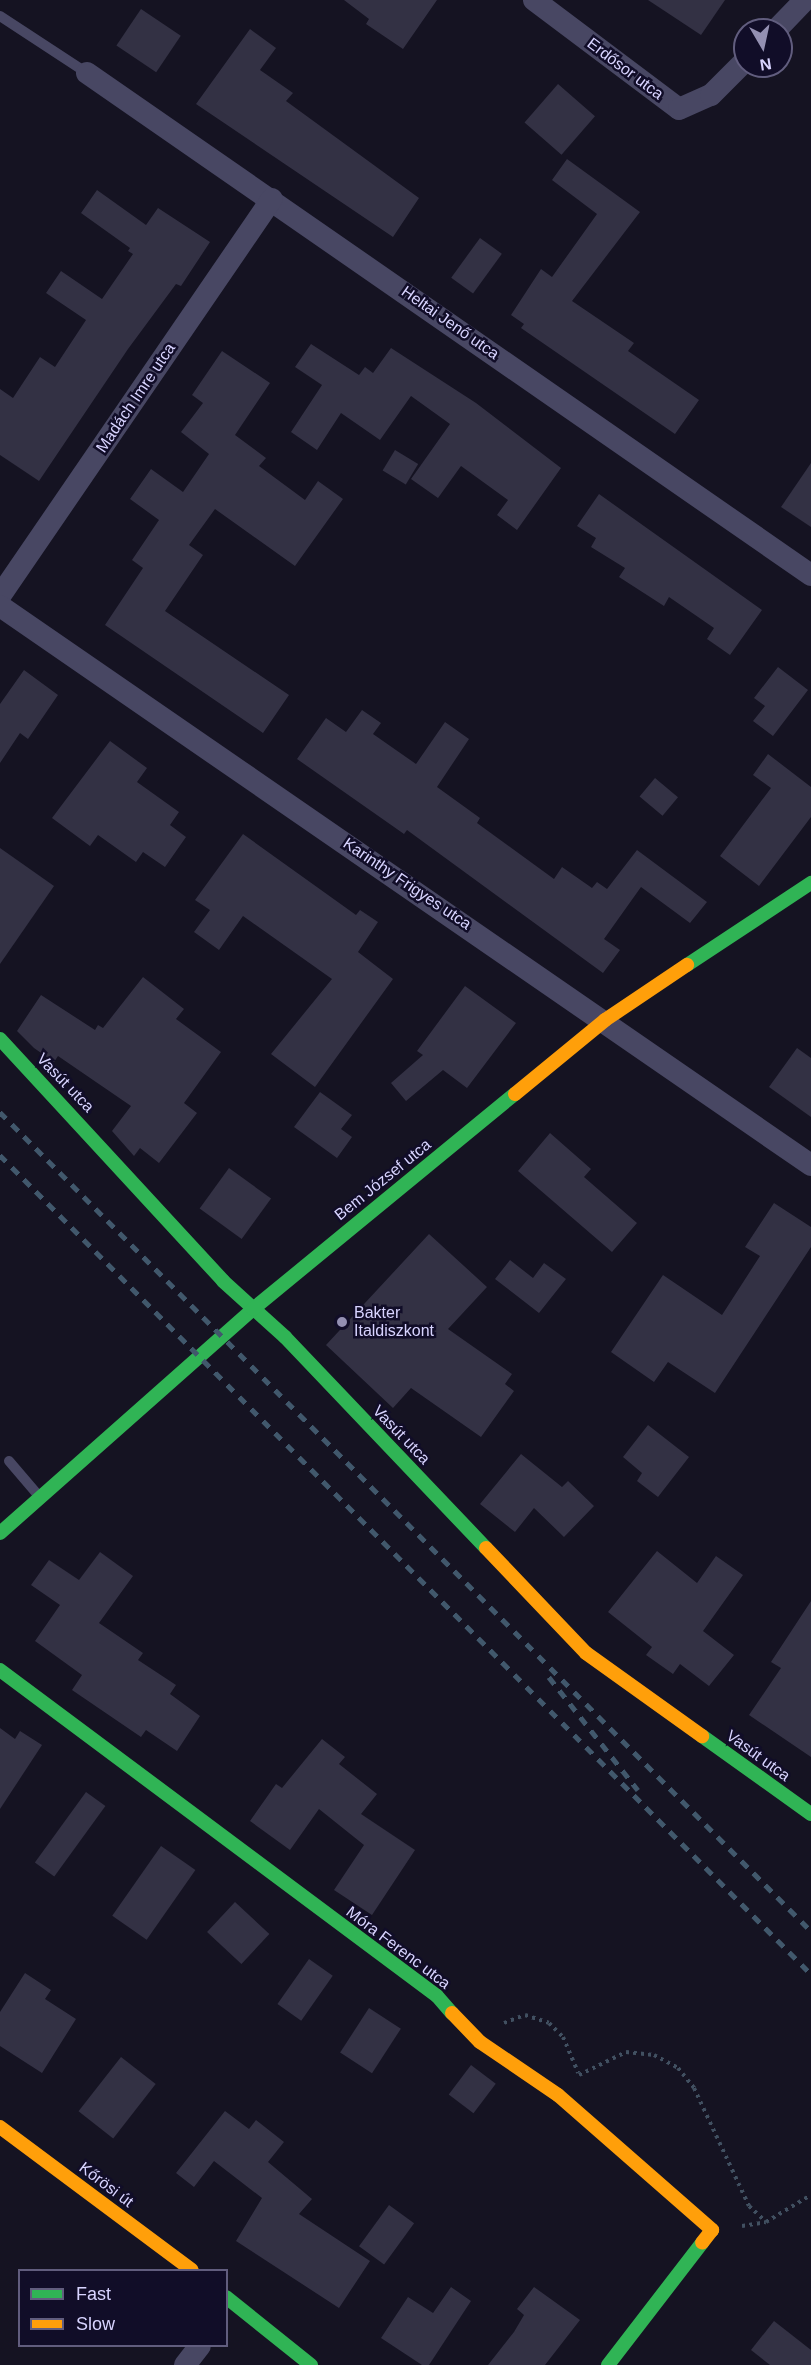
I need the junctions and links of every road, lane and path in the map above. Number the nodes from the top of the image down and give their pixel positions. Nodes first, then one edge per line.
1 (534, 0) edge
2 (806, 0) edge
3 (0, 16) edge
4 (788, 18) edge
5 (87, 73) joint
6 (733, 73) edge
7 (272, 199) junction
8 (811, 575) edge
9 (0, 596) edge
10 (0, 606) edge
11 (811, 883) edge
12 (605, 1020) junction
13 (0, 1039) edge
14 (811, 1165) edge
15 (252, 1308) junction
16 (9, 1461) dead end
17 (40, 1497) junction
18 (0, 1533) edge
19 (0, 1670) edge
20 (811, 1814) edge
21 (480, 2042) junction
22 (578, 2076) junction
23 (558, 2095) junction
24 (0, 2127) edge
25 (811, 2195) edge
26 (766, 2222) junction
27 (712, 2230) junction
28 (189, 2269) edge
29 (228, 2302) edge
30 (199, 2347) edge
31 (185, 2365) edge
32 (311, 2365) edge
33 (608, 2365) edge

1 - 6 street, Erdősor utca
2 - 4 street
3 - 5 lane
5 - 7 street, Heltai Jenő utca
7 - 8 street, Heltai Jenő utca
7 - 9 street, Madách Imre utca
10 - 12 street, Karinthy Frigyes utca
11 - 12 street, Bem József utca
12 - 14 street, Karinthy Frigyes utca
12 - 15 street, Bem József utca
13 - 15 street, Vasút utca
15 - 17 street, Bem József utca
15 - 20 street, Vasút utca
16 - 17 lane
17 - 18 street, Bem József utca
19 - 21 street, Móra Ferenc utca
21 - 22 path
21 - 23 street, Móra Ferenc utca
22 - 23 path
22 - 26 path
23 - 27 street, Móra Ferenc utca
24 - 28 street, Kőrösi út
25 - 26 path
26 - 27 path
27 - 33 street
29 - 32 street
30 - 31 street

